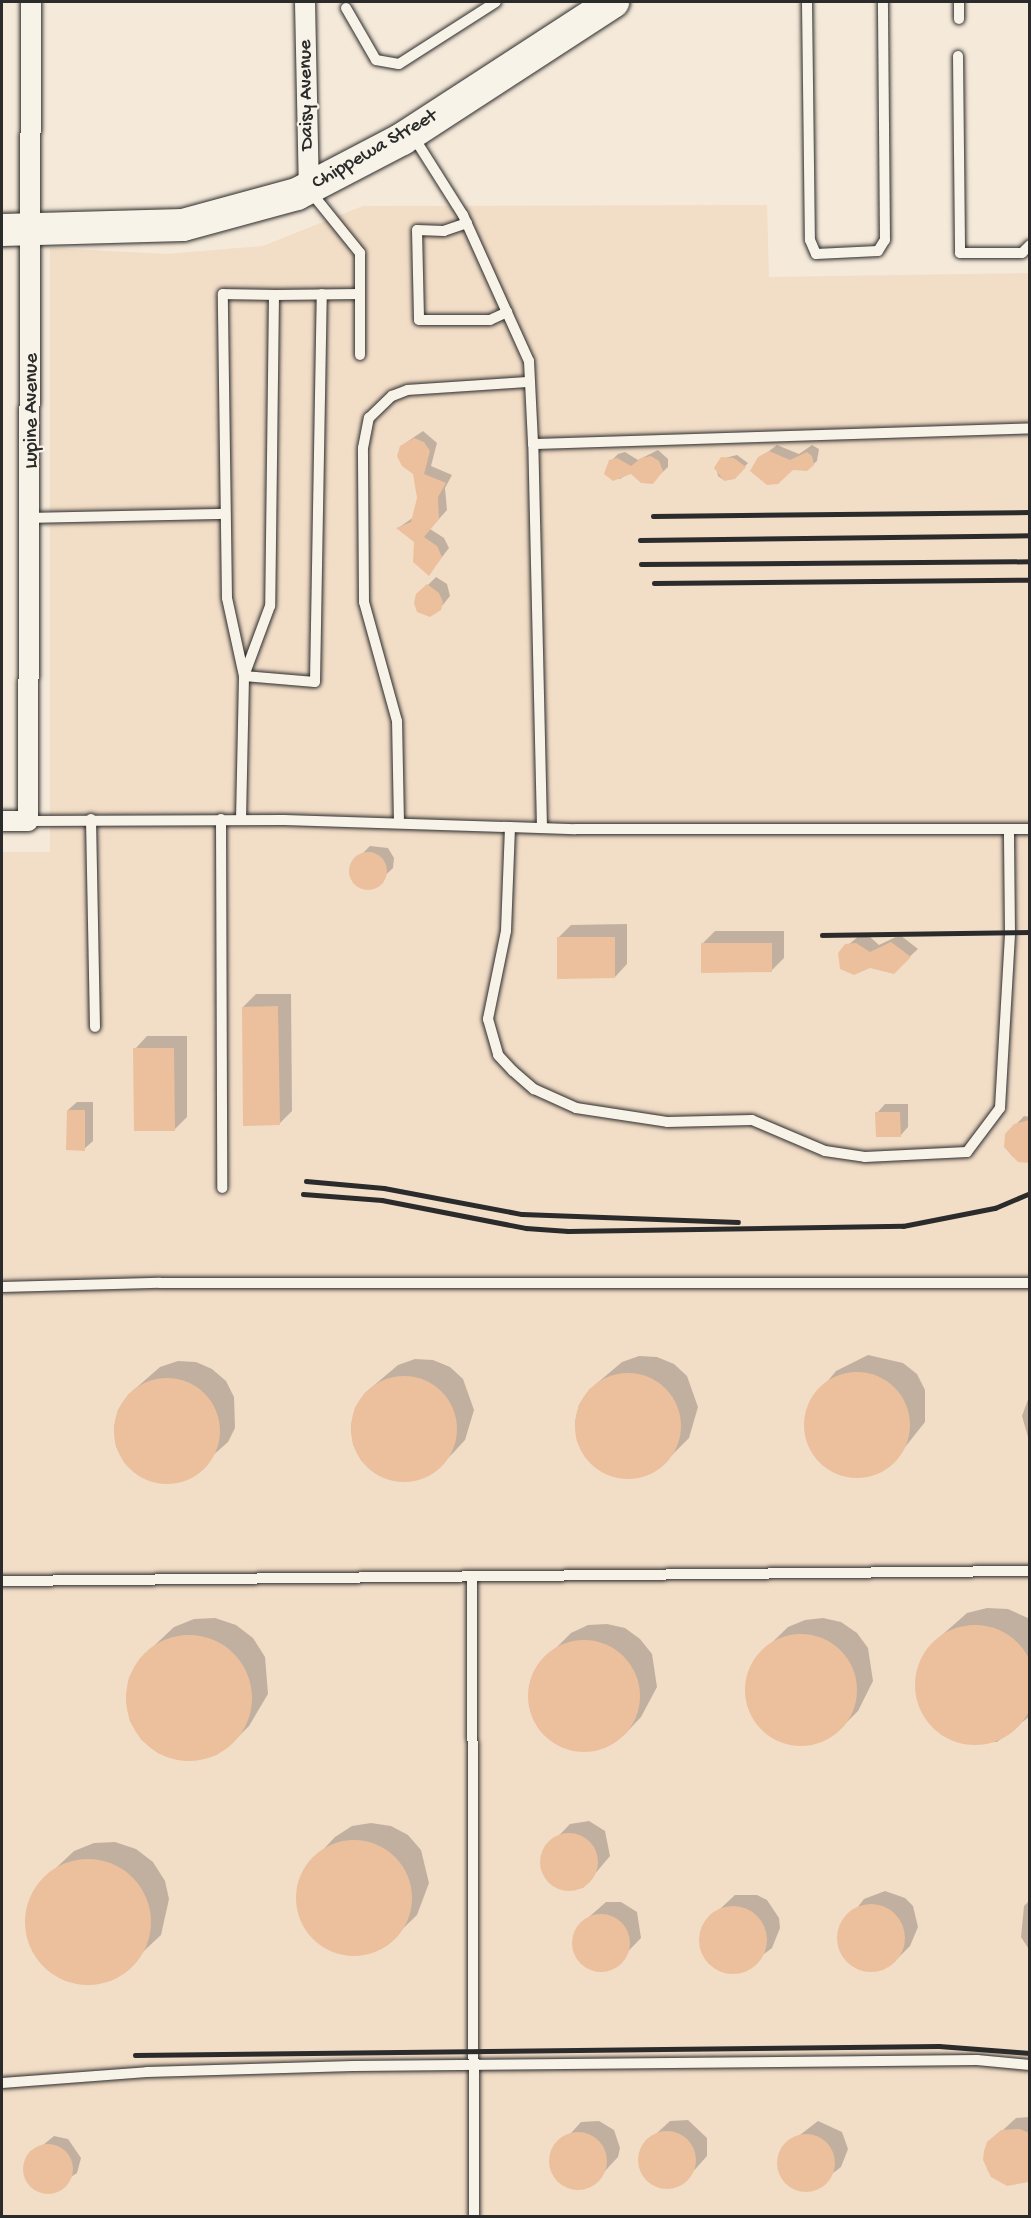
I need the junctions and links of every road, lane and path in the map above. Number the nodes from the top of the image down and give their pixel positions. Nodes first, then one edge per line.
1 (31, 2) edge
2 (305, 2) edge
3 (496, 2) edge
4 (610, 2) edge
5 (807, 2) edge
6 (883, 2) edge
7 (959, 2) edge
8 (346, 8) dead end
9 (959, 19) dead end
10 (958, 56) dead end
11 (411, 133) junction
12 (309, 189) junction
13 (467, 223) junction
14 (2, 230) edge
15 (32, 231) junction
16 (1029, 245) edge
17 (322, 294) junction
18 (360, 294) junction
19 (274, 295) junction
20 (507, 312) junction
21 (360, 355) dead end
22 (530, 382) junction
23 (1029, 428) edge
24 (533, 444) junction
25 (224, 514) junction
26 (31, 518) junction
27 (244, 676) junction
28 (91, 819) junction
29 (221, 819) junction
30 (241, 820) junction
31 (2, 821) edge
32 (28, 821) junction
33 (399, 823) junction
34 (510, 827) junction
35 (542, 828) junction
36 (1008, 829) junction
37 (1029, 829) edge
38 (95, 1027) dead end
39 (222, 1188) dead end
40 (1029, 1283) edge
41 (2, 1287) edge
42 (1029, 1571) edge
43 (472, 1576) junction
44 (2, 1581) edge
45 (474, 2064) junction
46 (1029, 2065) edge
47 (2, 2083) edge
48 (474, 2217) edge

1 - 15 street, Lupine Avenue
2 - 12 street, Daisy Avenue
3 - 8 lane
4 - 11 main road, Chippewa Street
5 - 6 lane
7 - 9 lane
10 - 16 lane
11 - 12 main road, Chippewa Street
11 - 13 lane
12 - 15 main road, Chippewa Street
12 - 18 lane
13 - 20 lane
13 - 20 lane
14 - 15 main road, Chippewa Street
15 - 26 street, Lupine Avenue
17 - 18 lane
17 - 19 lane
17 - 27 lane
18 - 21 lane
19 - 25 lane
19 - 27 lane
20 - 22 lane
22 - 24 lane
22 - 33 lane
23 - 24 lane
24 - 35 lane
25 - 26 lane
25 - 27 lane
26 - 32 street, Lupine Avenue
27 - 30 lane
28 - 29 lane
28 - 32 lane
28 - 38 lane
29 - 30 lane
29 - 39 lane
30 - 33 lane
31 - 32 street
33 - 34 lane
34 - 35 lane
34 - 36 lane
35 - 36 lane
36 - 37 lane
40 - 41 lane
42 - 43 lane
43 - 44 lane
43 - 45 lane
45 - 46 lane
45 - 47 lane
45 - 48 lane

